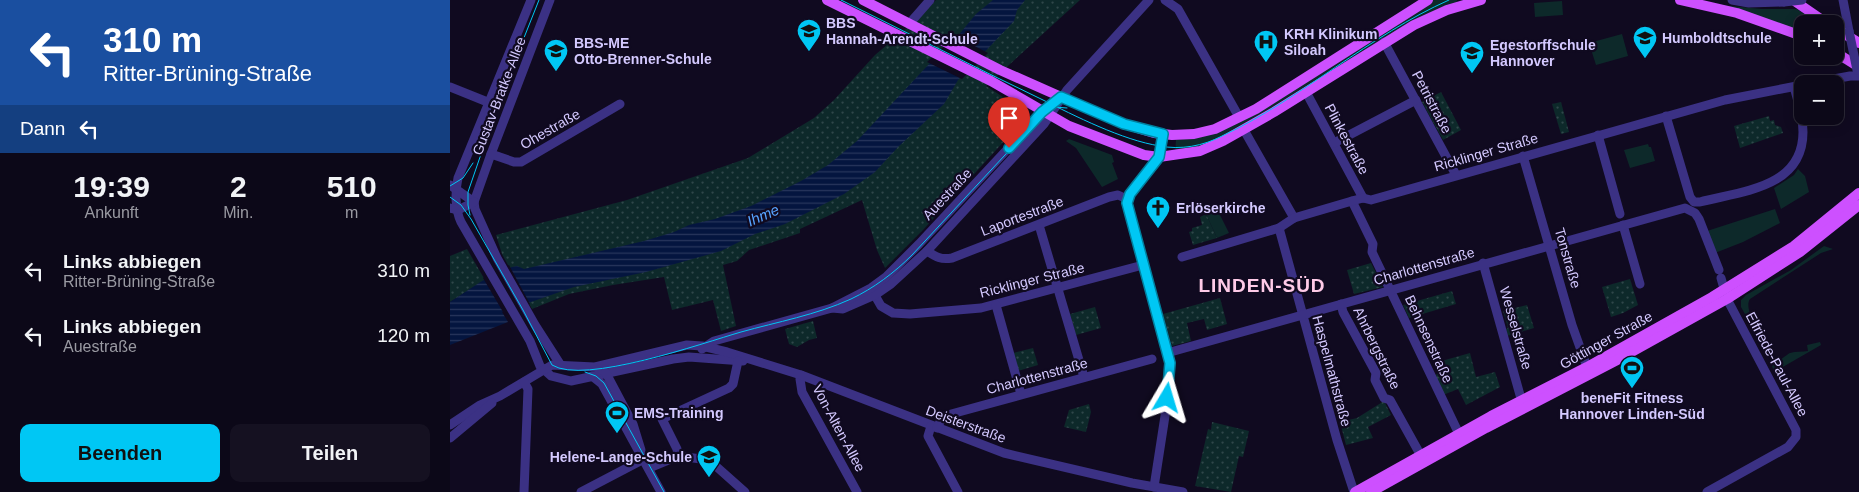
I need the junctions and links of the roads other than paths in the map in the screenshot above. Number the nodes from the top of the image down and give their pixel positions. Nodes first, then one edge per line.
1 (530, 0) edge
2 (550, 0) edge
3 (827, 0) edge
4 (863, 0) edge
5 (930, 0) edge
6 (1149, 0) edge
7 (1165, 0) edge
8 (1428, 0) edge
9 (1477, 0) edge
10 (1680, 0) edge
11 (1732, 0) edge
12 (1803, 0) edge
13 (1843, 0) edge
14 (1788, 1) edge
15 (1812, 15) edge
16 (909, 24) junction
17 (1794, 33) edge
18 (1844, 34) edge
19 (1384, 42) junction
20 (1859, 43) edge
21 (1844, 60) edge
22 (1858, 73) edge
23 (1844, 77) edge
24 (450, 87) edge
25 (1794, 87) edge
26 (1306, 92) junction
27 (1061, 97) junction
28 (1416, 100) junction
29 (490, 103) junction
30 (620, 104) dead end
31 (1046, 114) junction
32 (1666, 116) junction
33 (1239, 117) junction
34 (1802, 125) edge
35 (1244, 130) junction
36 (1163, 134) junction
37 (1598, 135) junction
38 (1334, 143) junction
39 (490, 154) junction
40 (1523, 156) junction
41 (1159, 157) junction
42 (1456, 175) junction
43 (453, 187) edge
44 (1859, 193) edge
45 (1363, 198) junction
46 (1127, 199) junction
47 (1352, 201) junction
48 (474, 202) junction
49 (1859, 205) edge
50 (1692, 206) junction
51 (454, 209) edge
52 (1620, 214) dead end
53 (1294, 218) junction
54 (1039, 224) junction
55 (1623, 226) junction
56 (1279, 228) junction
57 (1550, 246) junction
58 (927, 250) junction
59 (1182, 256) dead end
60 (1483, 263) junction
61 (1142, 265) junction
62 (1640, 284) dead end
63 (1059, 288) junction
64 (1391, 290) junction
65 (873, 292) junction
66 (1725, 294) junction
67 (1341, 304) junction
68 (996, 305) junction
69 (1302, 315) junction
70 (704, 347) junction
71 (1167, 353) junction
72 (689, 357) junction
73 (1152, 359) dead end
74 (738, 360) junction
75 (755, 362) junction
76 (560, 364) junction
77 (1587, 367) junction
78 (544, 370) junction
79 (595, 373) junction
80 (606, 373) junction
81 (802, 376) junction
82 (1084, 377) junction
83 (524, 382) junction
84 (1020, 394) junction
85 (500, 396) junction
86 (1523, 400) junction
87 (450, 425) edge
88 (934, 427) junction
89 (1459, 434) junction
90 (450, 438) edge
91 (1420, 454) junction
92 (678, 456) junction
93 (643, 457) junction
94 (649, 468) junction
95 (1132, 483) junction
96 (1154, 487) junction
97 (524, 492) edge
98 (581, 492) edge
99 (661, 492) edge
100 (745, 492) edge
101 (857, 492) edge
102 (958, 492) edge
103 (1126, 492) edge
104 (1178, 492) edge
105 (1355, 492) edge
106 (1371, 492) edge
107 (1706, 492) edge

1 - 29 street, Gustav-Bratke-Allee
2 - 39 street, Gustav-Bratke-Allee
3 - 31 main road
4 - 16 main road
5 - 16 street
6 - 27 street, Auestraße
7 - 33 street
8 - 33 main road
9 - 19 main road
10 - 17 main road
11 - 14 street
12 - 14 street, bridge
13 - 22 street, bridge
14 - 15 main road
16 - 27 main road
18 - 20 main road
19 - 26 main road
19 - 28 street, Petristraße
21 - 22 main road
22 - 23 street
24 - 29 street
25 - 32 street, Ricklinger Straße
26 - 35 main road
26 - 38 street, Plinkestraße
27 - 31 street, Auestraße
27 - 36 main road
28 - 38 street
28 - 42 street, Petristraße
29 - 43 street, Gustav-Bratke-Allee
30 - 39 street, Ohestraße
31 - 41 main road
31 - 58 street, Auestraße
31 - 65 street, Auestraße
32 - 37 street, Ricklinger Straße
32 - 50 street
33 - 36 main road
34 - 50 street, Charlottenstraße
35 - 41 main road
35 - 53 street
36 - 41 street
37 - 40 street, Ricklinger Straße
37 - 52 street
38 - 45 street, Plinkestraße
39 - 48 street, Gustav-Bratke-Allee
40 - 42 street, Ricklinger Straße
40 - 57 street, Tonstraße
41 - 46 street
42 - 45 street, Ricklinger Straße
43 - 48 street
43 - 51 street, Gustav-Bratke-Allee
44 - 66 main road, Göttinger Straße
45 - 47 street, Ricklinger Straße
46 - 54 street, Laportestraße
46 - 61 street
47 - 53 street, Ricklinger Straße
47 - 64 street, Behnsenstraße
48 - 51 street
48 - 76 street
49 - 66 main road, Göttinger Straße
50 - 55 street, Charlottenstraße
50 - 66 street
51 - 78 street, Gustav-Bratke-Allee
53 - 56 street, Ricklinger Straße
54 - 58 street, Laportestraße
54 - 63 street
55 - 57 street, Charlottenstraße
55 - 62 street
56 - 59 street, Ricklinger Straße
56 - 69 street, Haspelmathstraße
57 - 60 street, Charlottenstraße
57 - 77 street, Tonstraße
58 - 65 street, Auestraße
60 - 64 street, Charlottenstraße
60 - 86 street, Wesselstraße
61 - 63 street, Ricklinger Straße
61 - 71 street
63 - 68 street, Ricklinger Straße
63 - 82 street
64 - 67 street, Charlottenstraße
64 - 89 street, Behnsenstraße
65 - 68 street, Ricklinger Straße
65 - 70 street
66 - 77 main road, Göttinger Straße
66 - 106 main road, Göttinger Straße
66 - 107 street, Elfriede-Paul-Allee
67 - 69 street, Charlottenstraße
67 - 91 street, Ahrbergstraße
68 - 84 street
69 - 71 street, Charlottenstraße
69 - 105 street, Haspelmathstraße
70 - 72 street
70 - 75 street, Deisterstraße
70 - 79 street, Deisterstraße
71 - 96 street
72 - 74 street, Deisterstraße
72 - 80 street, Deisterstraße
73 - 82 street, Charlottenstraße
74 - 75 street, Deisterstraße
74 - 92 street
75 - 81 street, Deisterstraße
76 - 78 street
76 - 79 street
77 - 86 main road, Göttinger Straße
78 - 79 street
78 - 83 street
79 - 80 street, Deisterstraße
79 - 93 street
80 - 93 street
81 - 88 street, Deisterstraße
81 - 101 street, Von-Alten-Allee
82 - 84 street, Charlottenstraße
83 - 85 street
83 - 97 street
84 - 88 street, Charlottenstraße
85 - 87 street
85 - 90 street
86 - 89 main road, Göttinger Straße
88 - 95 street, Deisterstraße
88 - 102 street
89 - 91 main road, Göttinger Straße
91 - 105 main road, Göttinger Straße
92 - 94 street
92 - 100 street
93 - 94 street
93 - 98 street
94 - 99 street
95 - 96 street, Deisterstraße
95 - 103 street
96 - 104 street, Deisterstraße

